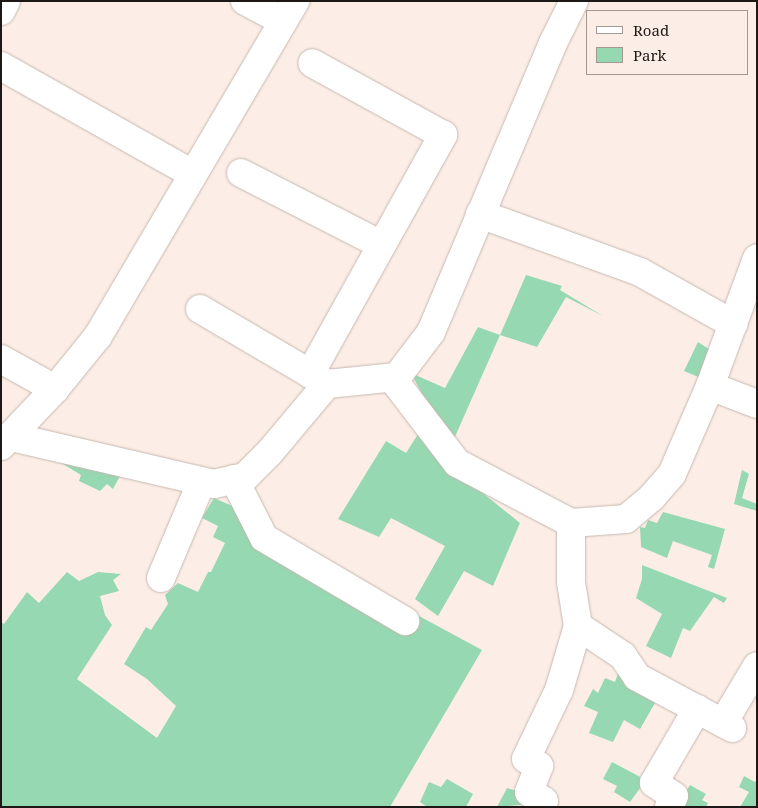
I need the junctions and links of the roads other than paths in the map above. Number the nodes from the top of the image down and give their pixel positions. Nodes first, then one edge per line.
1 (6, 1) edge
2 (245, 1) edge
3 (574, 1) edge
4 (1, 11) edge
5 (289, 11) edge
6 (312, 63) dead end
7 (1, 66) edge
8 (241, 173) dead end
9 (193, 174) junction
10 (480, 214) junction
11 (382, 245) junction
12 (757, 258) edge
13 (200, 309) dead end
14 (733, 324) junction
15 (1, 359) edge
16 (392, 378) junction
17 (319, 379) junction
18 (710, 386) junction
19 (55, 389) junction
20 (757, 404) edge
21 (7, 441) edge
22 (234, 479) junction
23 (202, 481) junction
24 (571, 523) junction
25 (161, 578) dead end
26 (405, 621) dead end
27 (578, 626) junction
28 (757, 666) edge
29 (697, 709) junction
30 (542, 807) edge
31 (669, 807) edge

1 - 4 street
2 - 5 street
3 - 10 street
5 - 9 street
6 - 11 street
7 - 9 street
8 - 11 street
9 - 19 street
10 - 14 street
10 - 16 street
11 - 17 street
12 - 14 street
13 - 17 street
14 - 18 street
15 - 19 street
16 - 17 street
16 - 24 street
17 - 22 street
18 - 20 street
18 - 24 street
19 - 21 street
21 - 23 street
22 - 23 street
22 - 26 street
23 - 25 street
24 - 27 street
27 - 29 street
27 - 30 street
28 - 29 street
29 - 31 street

